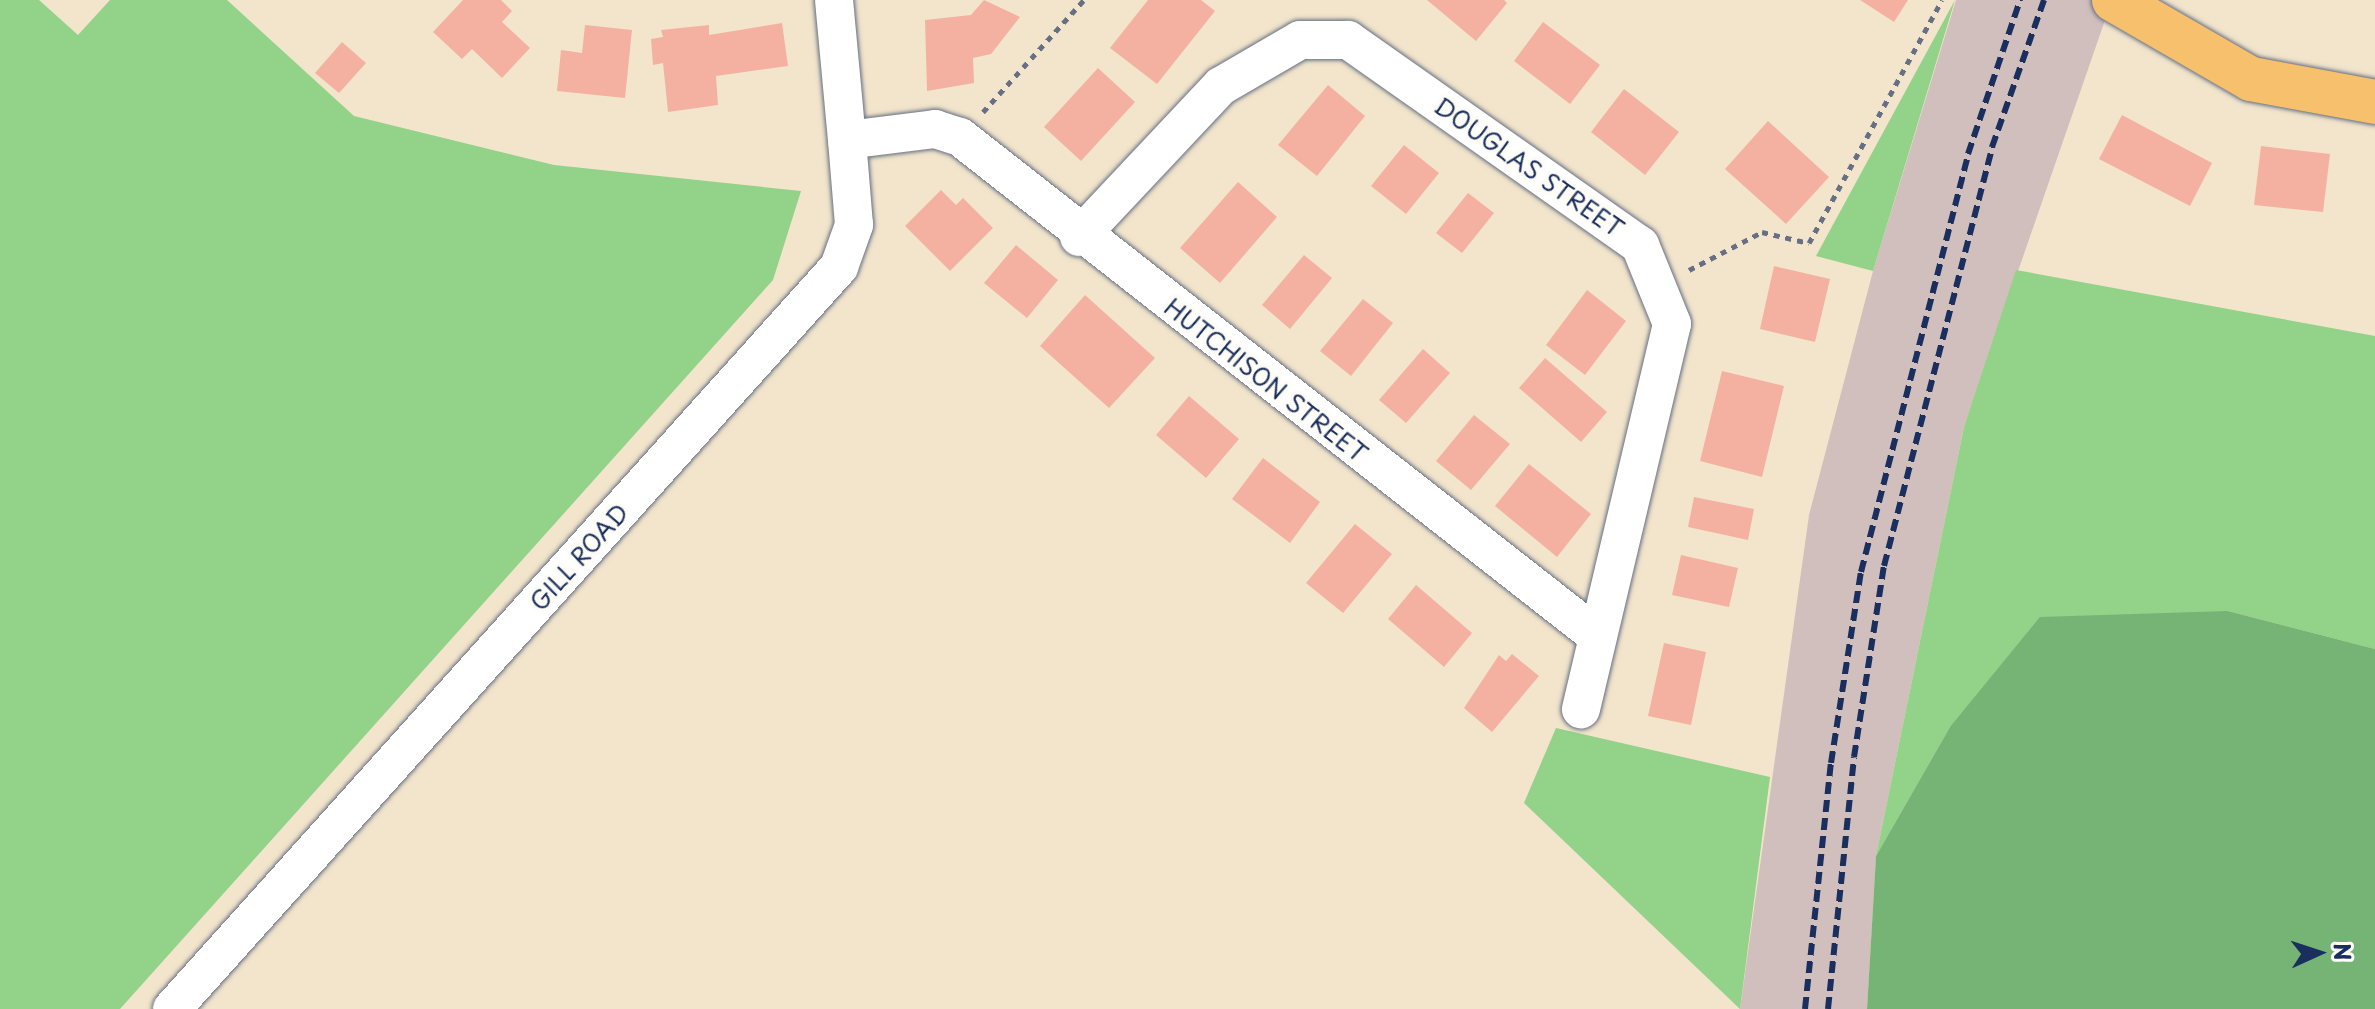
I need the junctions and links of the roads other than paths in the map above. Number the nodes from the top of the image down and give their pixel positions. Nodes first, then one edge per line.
1 (834, 0) edge
2 (2114, 0) edge
3 (2375, 102) edge
4 (847, 140) junction
5 (1079, 237) junction
6 (1596, 635) junction
7 (1581, 709) dead end
8 (172, 1009) edge

1 - 4 street, GILL ROAD
2 - 3 main road
4 - 5 street, HUTCHISON STREET
4 - 8 street, GILL ROAD
5 - 6 street, HUTCHISON STREET
5 - 6 street, DOUGLAS STREET
6 - 7 street, DOUGLAS STREET

